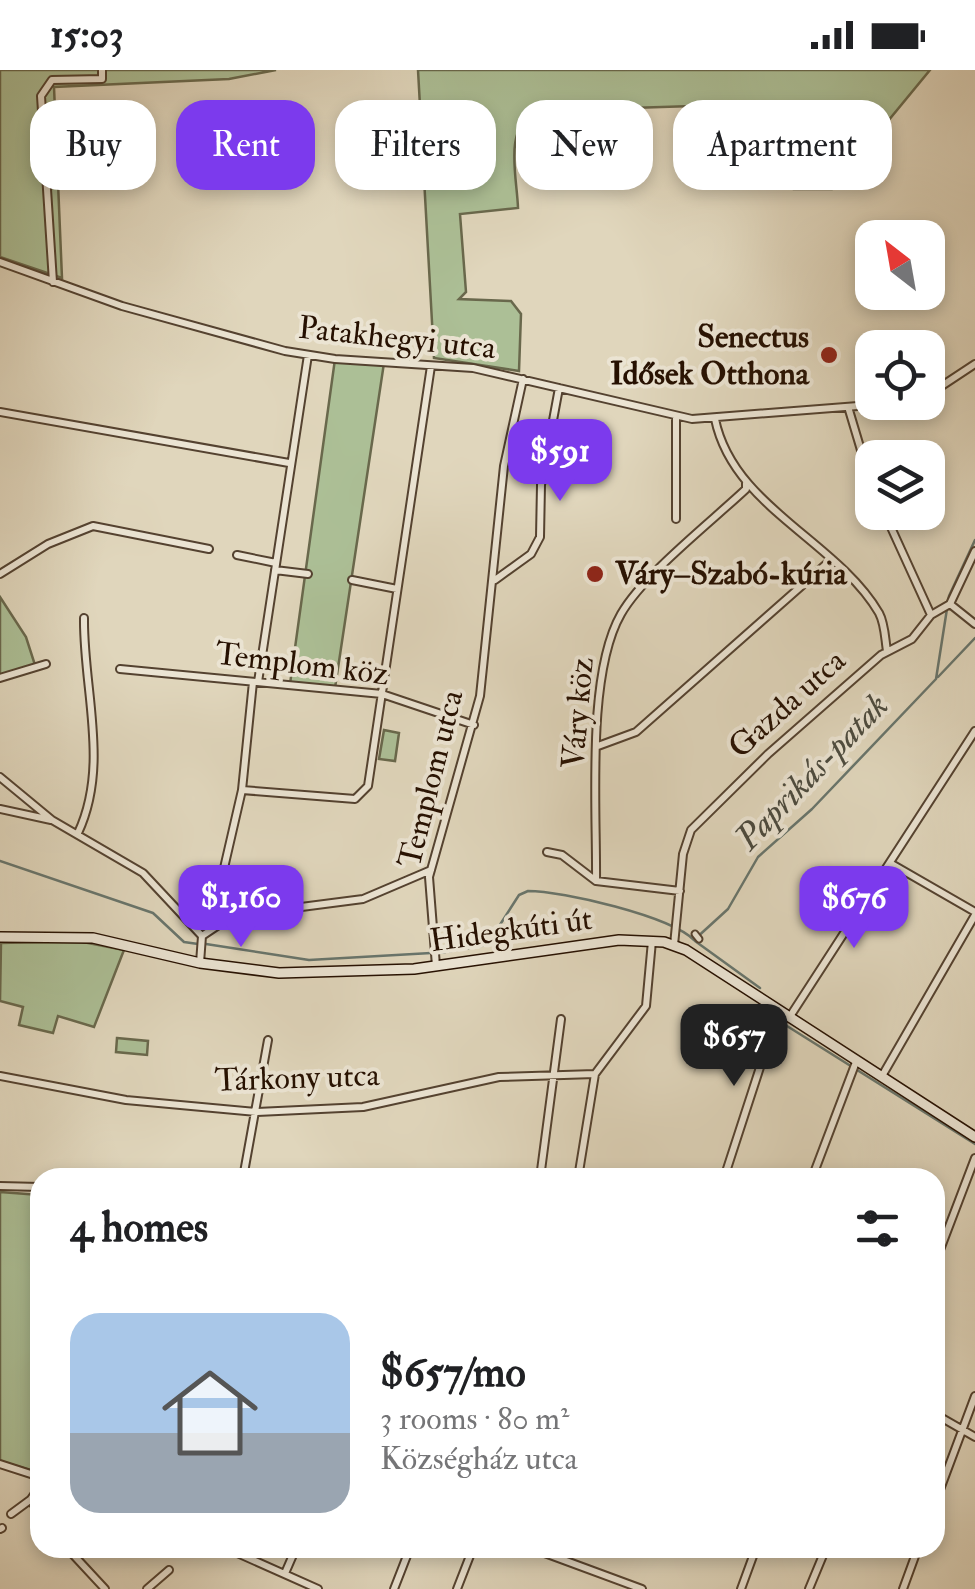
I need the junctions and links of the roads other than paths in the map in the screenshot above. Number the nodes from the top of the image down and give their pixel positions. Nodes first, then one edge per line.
1 (102, 70) edge
2 (0, 262) edge
3 (53, 282) junction
4 (308, 355) junction
5 (975, 364) edge
6 (431, 366) junction
7 (523, 379) junction
8 (945, 384) edge
9 (559, 388) junction
10 (855, 409) edge
11 (849, 410) junction
12 (0, 412) edge
13 (676, 416) junction
14 (715, 419) junction
15 (858, 440) edge
16 (289, 463) junction
17 (746, 483) junction
18 (676, 519) dead end
19 (892, 530) edge
20 (209, 549) dead end
21 (975, 551) edge
22 (237, 555) dead end
23 (832, 559) junction
24 (275, 566) junction
25 (0, 574) edge
26 (308, 574) dead end
27 (352, 580) dead end
28 (494, 580) junction
29 (398, 589) junction
30 (946, 606) junction
31 (931, 615) junction
32 (84, 618) dead end
33 (975, 624) edge
34 (887, 651) junction
35 (46, 664) dead end
36 (120, 669) dead end
37 (0, 678) edge
38 (255, 682) junction
39 (382, 694) junction
40 (474, 725) junction
41 (975, 731) edge
42 (598, 746) junction
43 (0, 776) edge
44 (242, 790) junction
45 (0, 809) edge
46 (52, 820) junction
47 (78, 833) junction
48 (547, 852) dead end
49 (890, 863) junction
50 (430, 870) junction
51 (221, 881) dead end
52 (596, 881) junction
53 (680, 890) junction
54 (180, 912) junction
55 (975, 913) edge
56 (216, 924) junction
57 (0, 937) edge
58 (202, 941) junction
59 (652, 941) junction
60 (674, 945) junction
61 (200, 963) junction
62 (436, 963) junction
63 (778, 1012) junction
64 (561, 1019) dead end
65 (788, 1019) junction
66 (268, 1040) dead end
67 (855, 1066) junction
68 (556, 1072) junction
69 (595, 1074) junction
70 (0, 1076) edge
71 (881, 1078) junction
72 (256, 1112) junction
73 (975, 1136) edge
74 (975, 1158) edge
75 (245, 1168) edge
76 (542, 1168) edge
77 (580, 1168) edge
78 (727, 1168) edge
79 (816, 1168) edge
80 (0, 1186) edge
81 (30, 1187) edge
82 (945, 1226) edge
83 (975, 1396) edge
84 (945, 1420) edge
85 (962, 1430) junction
86 (975, 1437) edge
87 (0, 1464) edge
88 (30, 1474) edge
89 (945, 1476) edge
90 (30, 1499) edge
91 (11, 1514) dead end
92 (77, 1558) edge
93 (252, 1558) edge
94 (292, 1558) edge
95 (406, 1558) edge
96 (469, 1558) edge
97 (558, 1558) edge
98 (752, 1558) edge
99 (822, 1558) edge
100 (914, 1558) edge
101 (169, 1570) dead end
102 (286, 1571) junction
103 (105, 1589) edge
104 (148, 1589) edge
105 (318, 1589) edge
106 (394, 1589) edge
107 (457, 1589) edge
108 (642, 1589) edge
109 (741, 1589) edge
110 (810, 1589) edge
111 (903, 1589) edge

1 - 3 street
2 - 3 street, Patakhegyi utca
3 - 4 street, Patakhegyi utca
4 - 6 street, Patakhegyi utca
4 - 16 street
5 - 8 street
6 - 7 street, Patakhegyi utca
6 - 29 street
7 - 9 street, Patakhegyi utca
7 - 28 street, Templom utca
9 - 13 street, Patakhegyi utca
9 - 28 street
10 - 11 street, Patakhegyi utca
11 - 14 street, Patakhegyi utca
11 - 15 street
12 - 16 street
13 - 14 street, Patakhegyi utca
13 - 18 street
14 - 17 street
16 - 24 street
17 - 23 street
17 - 42 street, Váry köz
19 - 31 street
20 - 25 street
21 - 30 street
22 - 24 street
23 - 34 street
23 - 42 street
24 - 26 street
24 - 38 street
27 - 29 street
28 - 40 street, Templom utca
29 - 39 street
30 - 31 street, Gazda utca
30 - 33 street
31 - 34 street, Gazda utca
32 - 47 street
34 - 53 street, Gazda utca
35 - 37 street
36 - 38 street, Templom köz
38 - 39 street, Templom köz
38 - 44 street
39 - 40 street, Templom köz
39 - 44 street
40 - 50 street, Templom utca
41 - 49 street
42 - 52 street, Váry köz
43 - 46 street
44 - 51 street
45 - 46 street
46 - 47 street
47 - 54 street
48 - 52 street
49 - 55 street
49 - 65 street
50 - 56 street
50 - 62 street, Templom utca
52 - 53 street
53 - 60 street, Gazda utca
54 - 56 street
54 - 58 street
55 - 71 street
56 - 58 street
57 - 61 main road, Hidegkúti út
58 - 61 street
59 - 60 main road, Hidegkúti út
59 - 62 main road, Hidegkúti út
59 - 69 street
60 - 63 main road, Hidegkúti út
61 - 62 main road, Hidegkúti út
63 - 65 main road, Hidegkúti út
63 - 78 street
64 - 68 street
65 - 67 main road, Hidegkúti út
66 - 72 street
67 - 71 main road, Hidegkúti út
67 - 79 street
68 - 69 street, Tárkony utca
68 - 72 street, Tárkony utca
68 - 76 street
69 - 77 street
70 - 72 street, Tárkony utca
71 - 73 main road, Hidegkúti út
72 - 75 street
74 - 82 street
80 - 81 street
83 - 85 street
84 - 85 street
85 - 86 street
85 - 89 street
87 - 88 street
90 - 91 street
92 - 103 street
93 - 102 street
94 - 102 street
95 - 106 street
96 - 107 street
97 - 108 street
98 - 109 street
99 - 110 street
100 - 111 street
101 - 104 street
102 - 105 street

